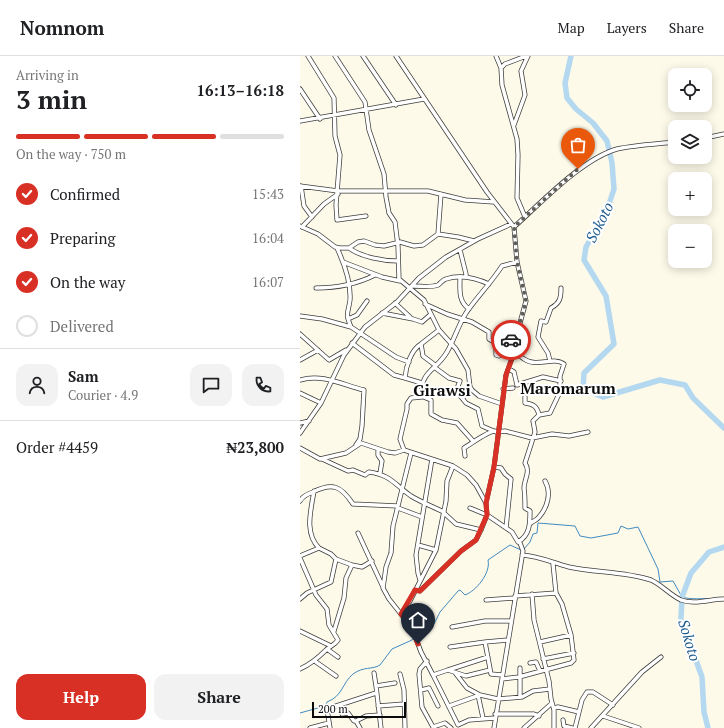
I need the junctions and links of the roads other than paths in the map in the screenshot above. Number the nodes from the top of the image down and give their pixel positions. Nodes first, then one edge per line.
1 (308, 56) edge
2 (335, 56) edge
3 (363, 56) edge
4 (396, 56) edge
5 (496, 56) edge
6 (527, 56) edge
7 (501, 68) junction
8 (300, 89) edge
9 (306, 97) junction
10 (300, 98) edge
11 (424, 99) junction
12 (396, 105) junction
13 (367, 109) junction
14 (334, 116) junction
15 (320, 119) junction
16 (300, 121) edge
17 (514, 125) junction
18 (724, 134) edge
19 (712, 137) edge
20 (668, 143) edge
21 (300, 186) edge
22 (338, 192) junction
23 (385, 192) junction
24 (441, 194) junction
25 (494, 202) junction
26 (366, 216) dead end
27 (312, 217) junction
28 (525, 217) junction
29 (513, 225) junction
30 (301, 227) edge
31 (438, 234) junction
32 (474, 241) junction
33 (398, 243) junction
34 (337, 248) junction
35 (349, 248) junction
36 (460, 250) junction
37 (398, 261) junction
38 (343, 262) junction
39 (517, 262) junction
40 (375, 275) junction
41 (466, 276) junction
42 (460, 277) junction
43 (401, 281) junction
44 (348, 284) junction
45 (489, 284) junction
46 (412, 287) junction
47 (316, 288) dead end
48 (561, 288) dead end
49 (367, 301) dead end
50 (395, 303) junction
51 (425, 304) junction
52 (469, 309) junction
53 (382, 312) junction
54 (430, 315) junction
55 (300, 316) edge
56 (411, 318) junction
57 (463, 318) junction
58 (348, 319) junction
59 (351, 327) junction
60 (439, 330) junction
61 (359, 333) junction
62 (300, 334) edge
63 (352, 343) junction
64 (421, 344) junction
65 (451, 344) junction
66 (496, 344) junction
67 (514, 349) junction
68 (318, 350) junction
69 (347, 350) junction
70 (499, 356) dead end
71 (300, 360) edge
72 (550, 361) junction
73 (409, 362) junction
74 (434, 366) junction
75 (509, 369) junction
76 (405, 378) junction
77 (300, 380) edge
78 (333, 380) junction
79 (561, 381) junction
80 (422, 383) junction
81 (470, 387) junction
82 (513, 388) dead end
83 (503, 389) junction
84 (300, 393) edge
85 (422, 396) junction
86 (525, 397) dead end
87 (463, 398) junction
88 (320, 403) junction
89 (502, 404) junction
90 (538, 415) junction
91 (309, 421) junction
92 (300, 423) edge
93 (497, 431) junction
94 (588, 432) dead end
95 (300, 433) edge
96 (532, 438) junction
97 (473, 441) junction
98 (356, 445) junction
99 (300, 448) edge
100 (378, 449) junction
101 (404, 450) junction
102 (411, 453) junction
103 (465, 456) dead end
104 (320, 459) junction
105 (432, 459) junction
106 (452, 466) junction
107 (494, 467) junction
108 (380, 473) junction
109 (545, 481) dead end
110 (402, 489) junction
111 (314, 491) junction
112 (300, 501) edge
113 (424, 502) junction
114 (486, 503) junction
115 (398, 507) junction
116 (470, 508) dead end
117 (444, 512) junction
118 (487, 515) junction
119 (422, 516) junction
120 (531, 523) junction
121 (506, 528) junction
122 (481, 530) junction
123 (358, 533) dead end
124 (518, 542) junction
125 (418, 545) junction
126 (319, 548) junction
127 (436, 550) junction
128 (522, 551) junction
129 (300, 557) edge
130 (336, 559) junction
131 (372, 561) junction
132 (345, 563) junction
133 (553, 564) junction
134 (352, 565) junction
135 (349, 570) junction
136 (420, 580) junction
137 (383, 588) junction
138 (314, 589) junction
139 (415, 590) junction
140 (556, 593) junction
141 (532, 594) junction
142 (514, 597) junction
143 (300, 599) edge
144 (724, 599) edge
145 (486, 600) dead end
146 (401, 614) junction
147 (511, 621) junction
148 (452, 627) dead end
149 (300, 631) edge
150 (334, 631) junction
151 (570, 635) junction
152 (508, 640) junction
153 (485, 642) junction
154 (540, 642) junction
155 (331, 646) junction
156 (450, 647) dead end
157 (327, 649) junction
158 (574, 653) junction
159 (338, 657) dead end
160 (488, 657) junction
161 (661, 657) dead end
162 (544, 659) junction
163 (426, 661) junction
164 (316, 662) junction
165 (530, 663) dead end
166 (520, 668) dead end
167 (300, 669) edge
168 (448, 670) junction
169 (490, 670) junction
170 (545, 670) junction
171 (540, 671) junction
172 (374, 673) dead end
173 (455, 673) junction
174 (400, 674) dead end
175 (433, 675) junction
176 (336, 676) dead end
177 (502, 677) junction
178 (519, 677) junction
179 (395, 682) dead end
180 (376, 686) junction
181 (550, 689) junction
182 (421, 690) junction
183 (376, 693) junction
184 (479, 695) junction
185 (520, 697) junction
186 (498, 699) junction
187 (552, 703) junction
188 (404, 704) junction
189 (613, 705) junction
190 (378, 706) junction
191 (438, 706) dead end
192 (449, 706) junction
193 (554, 708) junction
194 (579, 712) junction
195 (342, 714) dead end
196 (380, 715) junction
197 (495, 716) junction
198 (539, 716) junction
199 (603, 716) junction
200 (483, 718) junction
201 (356, 720) junction
202 (563, 720) dead end
203 (329, 723) junction
204 (310, 728) edge
205 (330, 728) edge
206 (360, 728) edge
207 (381, 728) edge
208 (405, 728) edge
209 (451, 728) edge
210 (494, 728) edge
211 (524, 728) edge
212 (554, 728) edge
213 (574, 728) edge
214 (591, 728) edge
215 (639, 728) edge

1 - 14 street
2 - 13 street
3 - 12 street
4 - 11 street
5 - 7 street
6 - 7 street
6 - 17 street
7 - 17 street
8 - 9 street
9 - 10 street
9 - 15 street
11 - 12 street
11 - 25 street
12 - 13 street
13 - 14 street
13 - 23 street
14 - 15 street
14 - 22 street
15 - 16 street
17 - 28 street
18 - 19 street
20 - 28 street
21 - 22 street
21 - 27 street
22 - 23 street
22 - 26 street
22 - 27 street
23 - 24 street
23 - 33 street
24 - 25 street
24 - 31 street
25 - 29 street
27 - 30 street
28 - 29 street
29 - 32 street
29 - 39 street
30 - 34 street
31 - 32 street
31 - 33 street
32 - 36 street
33 - 35 street
33 - 37 street
34 - 35 street
34 - 38 street
35 - 37 street
36 - 41 street
36 - 46 street
37 - 43 street
38 - 40 street
38 - 44 street
39 - 45 street
39 - 67 street
40 - 43 street
40 - 44 street
41 - 42 street
41 - 45 street
42 - 46 street
42 - 52 street
43 - 46 street
44 - 47 street
44 - 58 street
45 - 52 street
46 - 50 street
46 - 51 street
48 - 72 street
49 - 58 street
50 - 53 street
50 - 56 street
51 - 54 street
51 - 57 street
52 - 57 street
53 - 56 street
53 - 61 street
54 - 56 street
54 - 60 street
55 - 59 street
57 - 65 street
57 - 66 street
58 - 59 street
59 - 61 street
60 - 64 street
60 - 65 street
61 - 63 street
61 - 73 street
62 - 68 street
63 - 69 street
63 - 76 street
64 - 73 street
64 - 74 street
65 - 74 street
65 - 81 street
66 - 67 street
66 - 70 street
67 - 72 street
67 - 75 street
68 - 69 street
68 - 71 street
69 - 78 street
72 - 79 street
73 - 76 street
74 - 80 street
74 - 87 street
75 - 79 street
75 - 83 street
76 - 80 street
77 - 78 street
78 - 88 street
78 - 98 street
79 - 90 street
80 - 85 street
81 - 87 street
81 - 89 street
82 - 83 street
83 - 89 street
84 - 88 street
85 - 97 street
85 - 101 street
86 - 90 street
87 - 93 street
88 - 91 street
89 - 93 street
90 - 96 street
91 - 92 street
91 - 95 street
93 - 96 street
93 - 97 street
93 - 107 street
94 - 96 street
96 - 120 street
97 - 103 street
98 - 100 street
98 - 104 street
99 - 104 street
100 - 101 street
100 - 108 street
101 - 102 street
102 - 105 street
102 - 110 street
104 - 108 street
105 - 106 street
105 - 113 street
106 - 114 street
106 - 117 street
107 - 114 street
107 - 121 street
108 - 110 street
109 - 120 street
110 - 113 street
110 - 115 street
111 - 112 street
111 - 115 street
111 - 126 street
113 - 117 street
113 - 119 street
114 - 118 street
115 - 119 street
115 - 137 street
116 - 118 street
117 - 122 street
117 - 127 street
118 - 121 street
118 - 122 street
119 - 125 street
120 - 124 street
121 - 124 street
122 - 139 street
123 - 131 street
124 - 128 street
125 - 127 street
125 - 136 street
126 - 129 street
126 - 130 street
127 - 136 street
128 - 133 street
128 - 142 street
129 - 138 street
130 - 132 street
130 - 138 street
131 - 134 street
131 - 137 street
132 - 134 street
132 - 135 street
133 - 140 street
133 - 144 street
134 - 135 street
135 - 150 street
136 - 139 street
137 - 146 street
138 - 143 street
138 - 150 street
139 - 146 street
140 - 141 street
140 - 151 street
141 - 142 street
141 - 154 street
142 - 145 street
142 - 147 street
146 - 163 street
147 - 148 street
147 - 152 street
149 - 155 street
150 - 155 street
151 - 154 street
151 - 158 street
152 - 153 street
152 - 177 street
153 - 156 street
153 - 160 street
154 - 162 street
155 - 157 street
157 - 159 street
157 - 164 street
158 - 162 street
158 - 170 street
160 - 168 street
160 - 169 street
161 - 189 street
162 - 170 street
163 - 175 street
163 - 182 street
164 - 167 street
164 - 176 street
165 - 171 street
166 - 178 street
168 - 173 street
168 - 175 street
169 - 173 street
169 - 177 street
170 - 171 street
170 - 181 street
171 - 178 street
172 - 180 street
173 - 184 street
174 - 188 street
175 - 192 street
177 - 178 street
177 - 186 street
178 - 185 street
179 - 180 street
180 - 183 street
181 - 185 street
181 - 187 street
182 - 191 street
182 - 209 street
183 - 190 street
183 - 203 street
184 - 186 street
184 - 192 street
184 - 200 street
185 - 186 street
186 - 197 street
187 - 193 street
187 - 198 street
188 - 190 street
188 - 208 street
189 - 194 street
189 - 199 street
190 - 196 street
192 - 200 street
193 - 194 street
193 - 212 street
194 - 213 street
195 - 201 street
196 - 201 street
196 - 207 street
197 - 198 street
197 - 200 street
197 - 210 street
198 - 211 street
199 - 214 street
199 - 215 street
201 - 206 street
202 - 213 street
203 - 204 street
203 - 205 street

